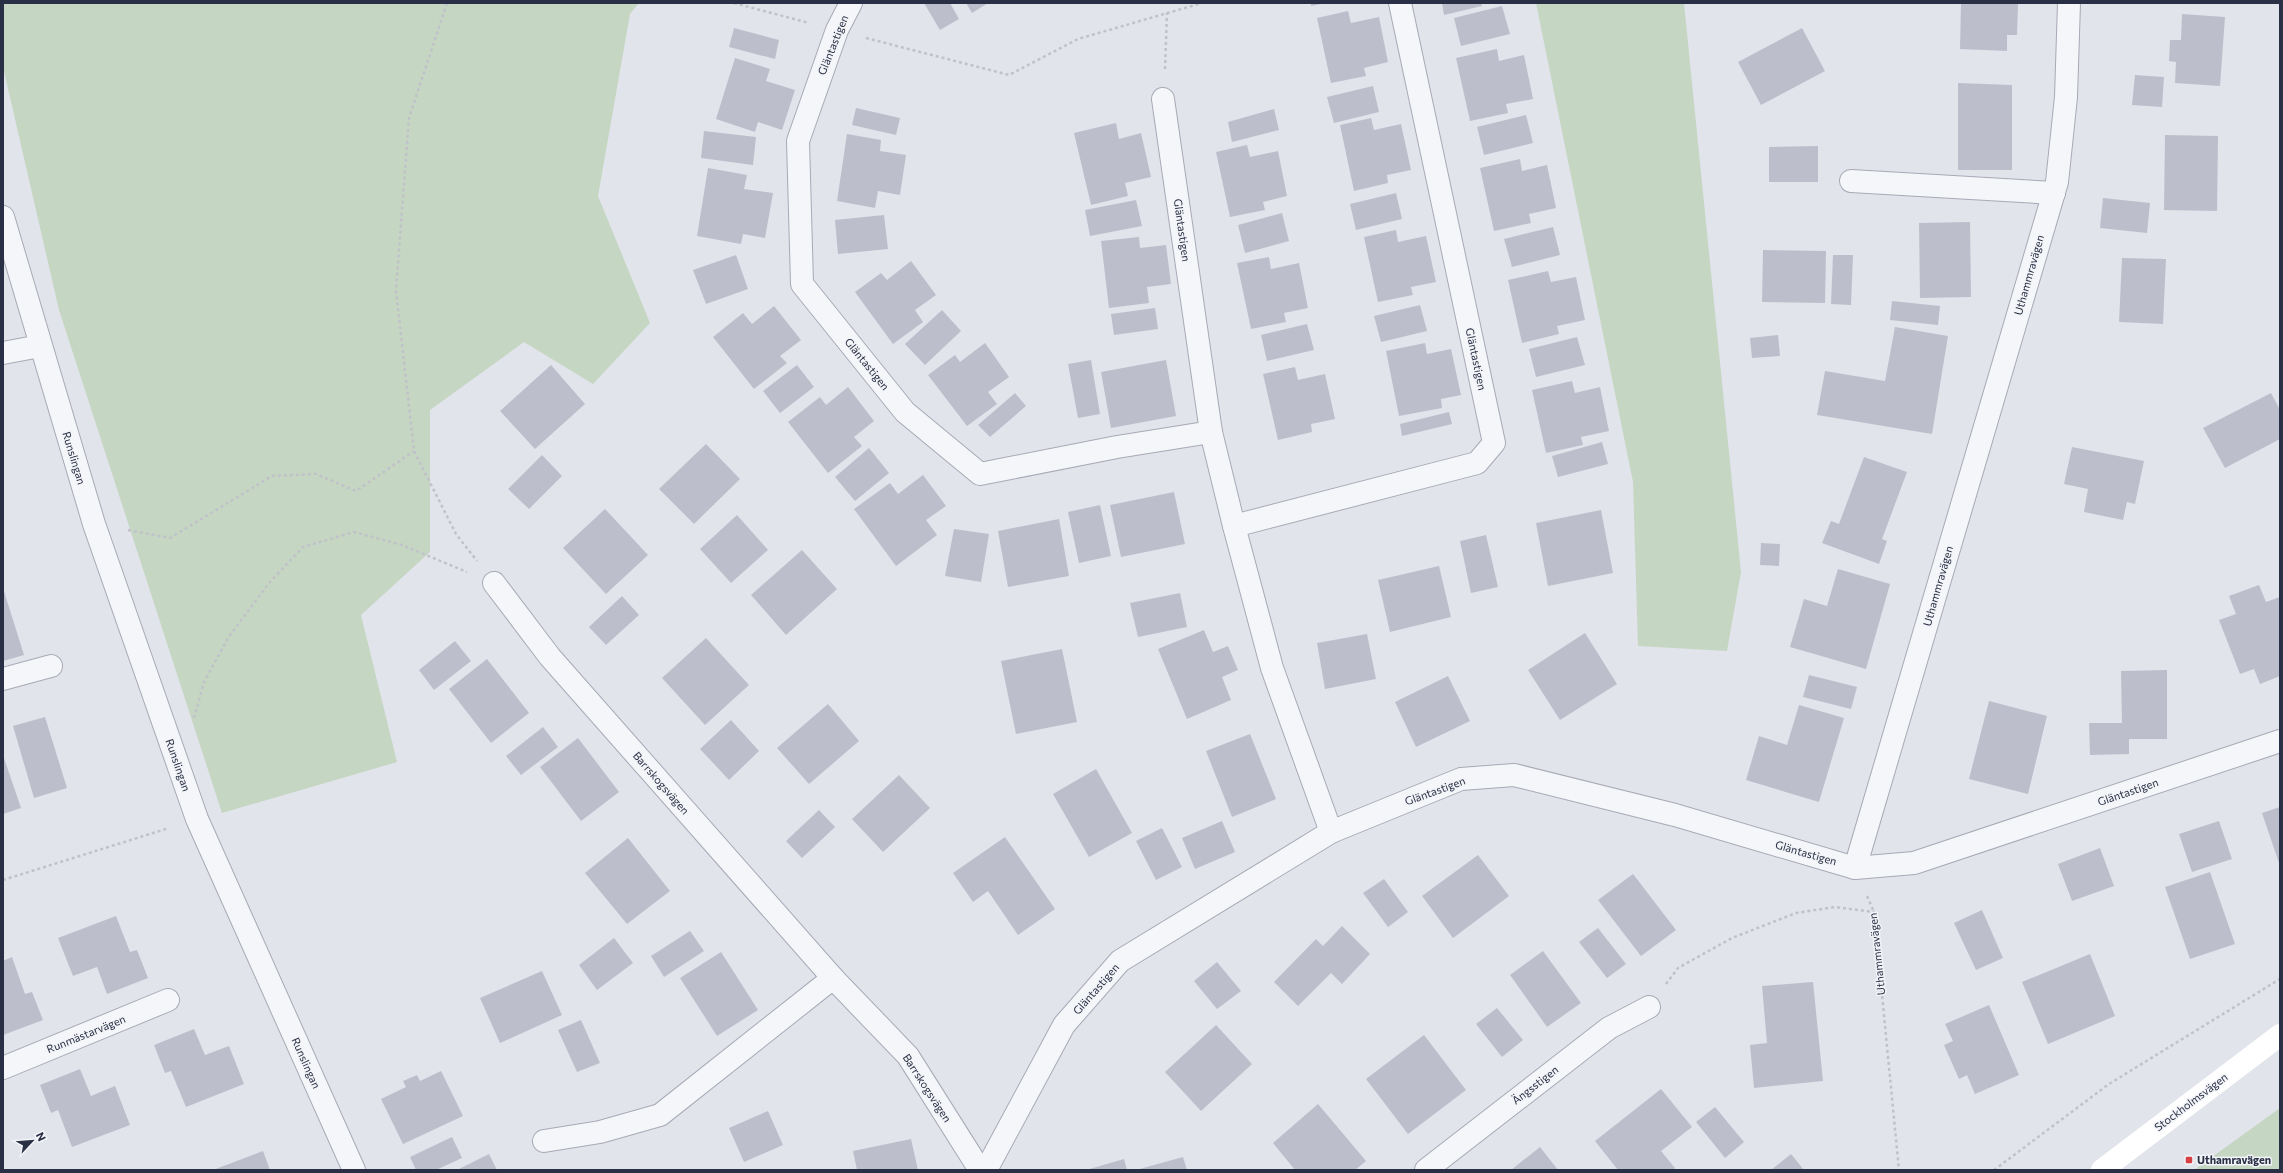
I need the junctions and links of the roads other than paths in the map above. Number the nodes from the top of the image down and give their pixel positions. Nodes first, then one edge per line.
1 (851, 3) edge
2 (1400, 3) edge
3 (2069, 3) edge
4 (1163, 99) road end
5 (1851, 181) dead end
6 (2054, 193) junction
7 (3, 217) edge
8 (40, 346) junction
9 (3, 353) edge
10 (1211, 432) junction
11 (1234, 526) junction
12 (494, 583) road end
13 (51, 666) dead end
14 (3, 679) edge
15 (2280, 741) edge
16 (1331, 832) junction
17 (1855, 868) junction
18 (833, 978) junction
19 (168, 1000) dead end
20 (1649, 1007) road end
21 (2280, 1035) edge
22 (3, 1068) edge
23 (544, 1141) dead end
24 (354, 1170) edge
25 (980, 1170) edge
26 (986, 1170) edge
27 (1426, 1170) edge
28 (2102, 1170) edge

1 - 10 street, Gläntastigen
2 - 11 street, Gläntastigen
3 - 6 street, Uthammravägen
4 - 10 street, Gläntastigen
5 - 6 street
6 - 17 street, Uthammravägen
7 - 8 street, Runslingan
8 - 9 street
8 - 24 street, Runslingan
10 - 11 street, Gläntastigen
11 - 16 street, Gläntastigen
12 - 18 street, Barrskogsvägen
13 - 14 street
15 - 17 street, Gläntastigen
16 - 17 street, Gläntastigen
16 - 26 street, Gläntastigen
18 - 23 street
18 - 25 street, Barrskogsvägen
19 - 22 street, Runmästarvägen
20 - 27 street, Ängsstigen
21 - 28 main road, Stockholmsvägen

